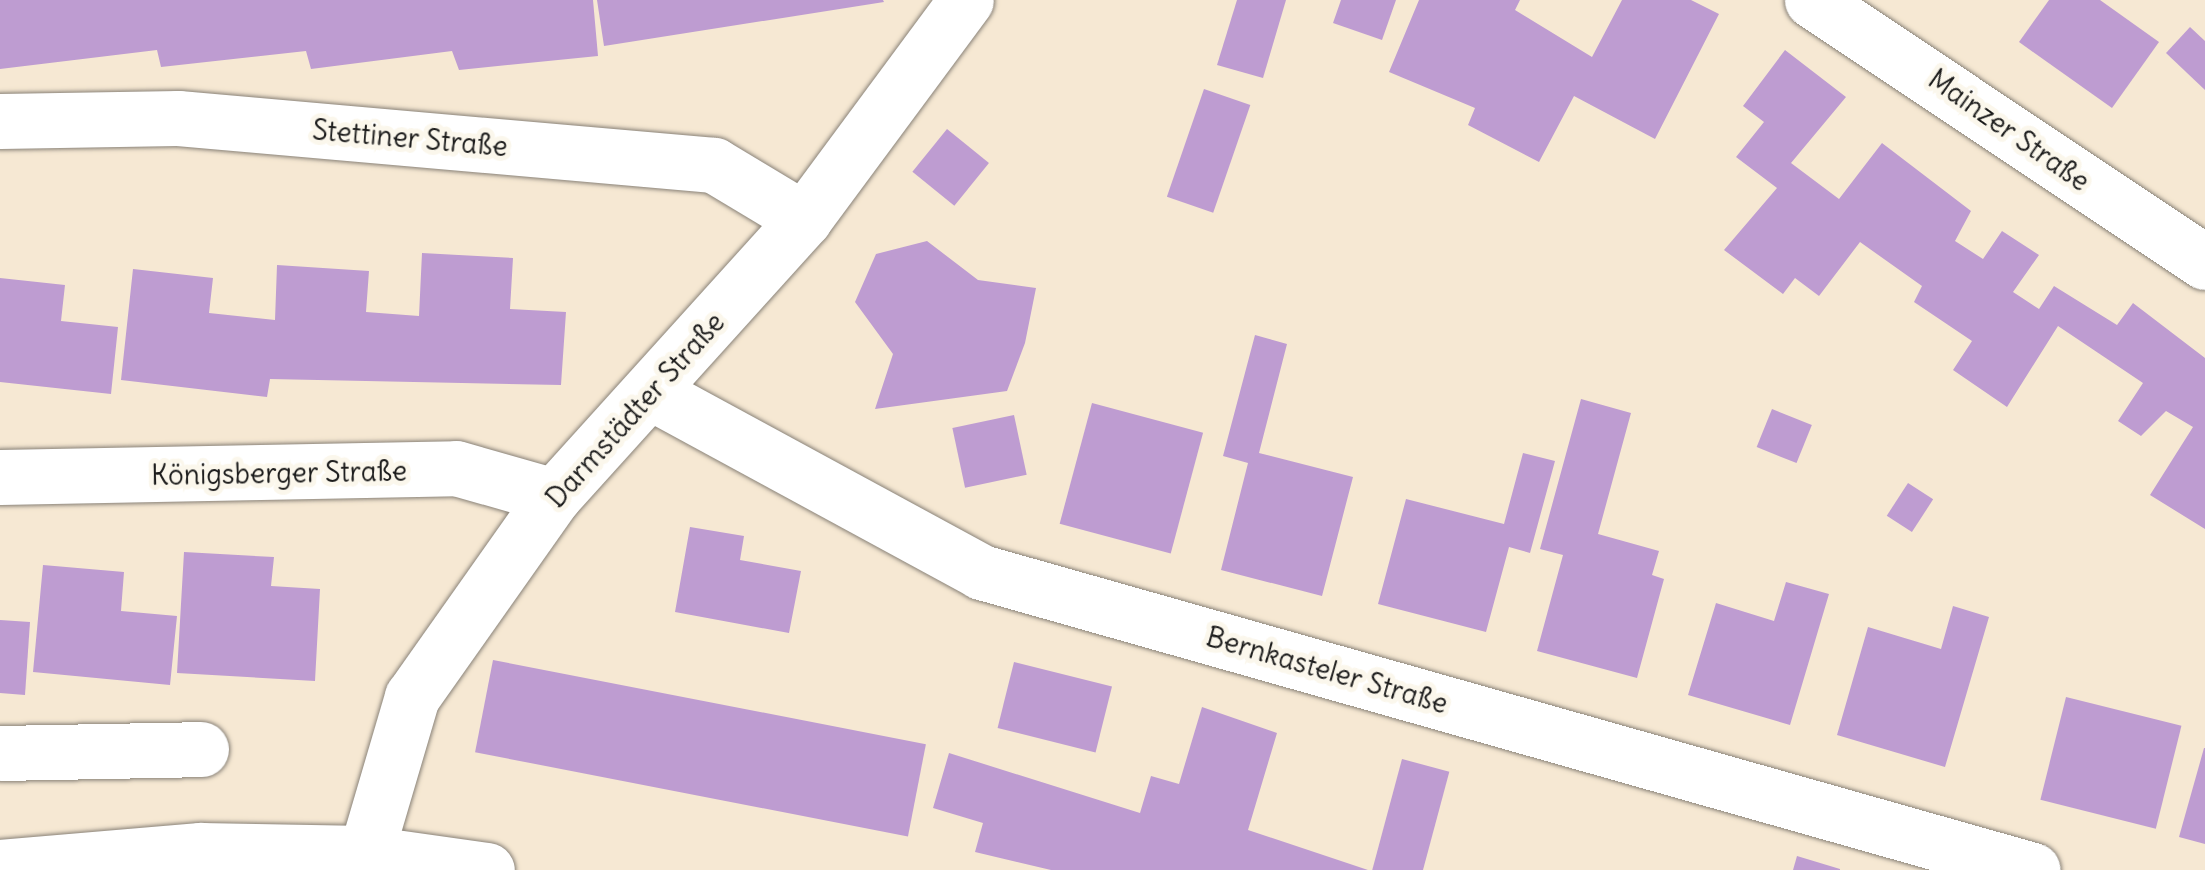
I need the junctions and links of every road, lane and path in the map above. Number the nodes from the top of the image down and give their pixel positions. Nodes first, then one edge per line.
1 (966, 0) edge
2 (1812, 0) edge
3 (1885, 17) edge
4 (0, 121) edge
5 (804, 218) junction
6 (2205, 262) edge
7 (652, 392) junction
8 (0, 477) edge
9 (554, 496) junction
10 (201, 749) dead end
11 (0, 753) edge
12 (366, 854) junction
13 (0, 867) edge
14 (487, 870) edge
15 (2033, 870) edge

1 - 5 street, Darmstädter Straße
2 - 3 street, Mainzer Straße
3 - 6 street, Mainzer Straße
4 - 5 street, Stettiner Straße
5 - 7 street, Darmstädter Straße
7 - 9 street, Darmstädter Straße
7 - 15 street, Bernkasteler Straße
8 - 9 street, Königsberger Straße
9 - 12 street, Darmstädter Straße
10 - 11 street
12 - 13 street
12 - 14 street

